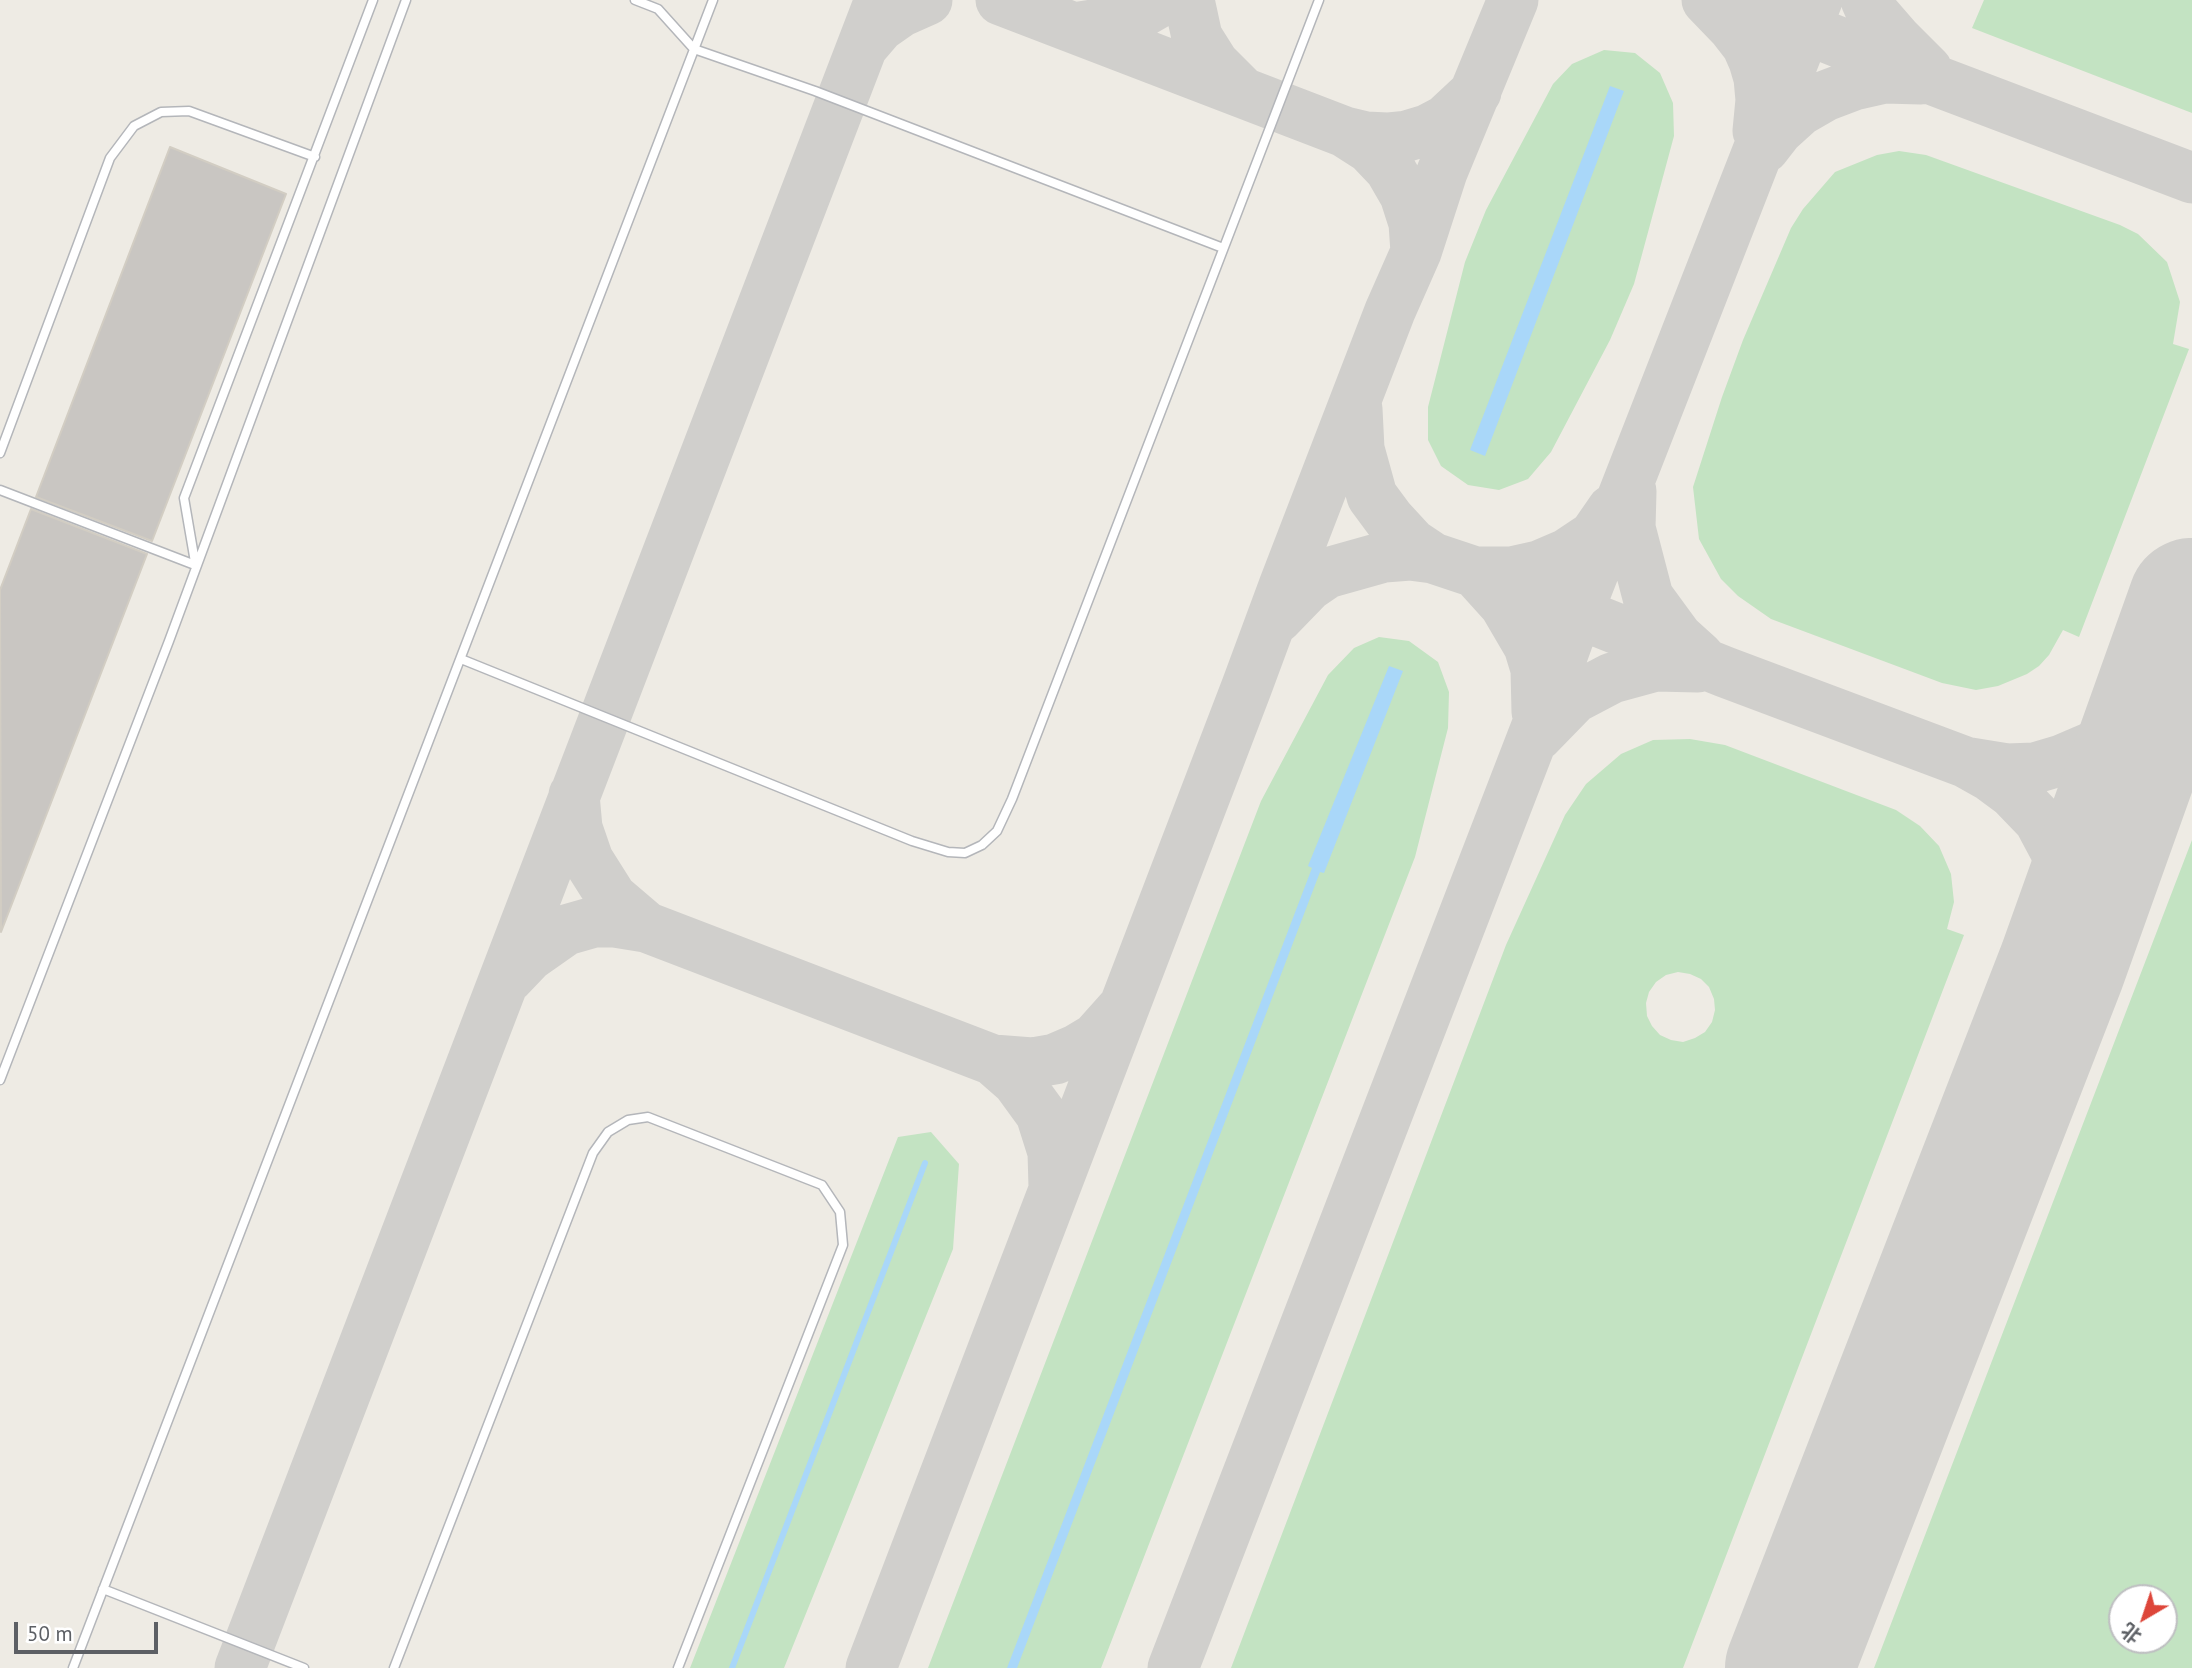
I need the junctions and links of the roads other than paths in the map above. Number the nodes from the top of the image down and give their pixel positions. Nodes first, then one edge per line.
1 (373, 0) edge
2 (406, 0) edge
3 (635, 0) edge
4 (713, 0) edge
5 (1319, 0) edge
6 (694, 49) junction
7 (315, 157) junction
8 (1223, 248) junction
9 (0, 453) edge
10 (0, 490) edge
11 (195, 565) junction
12 (461, 659) junction
13 (0, 1080) edge
14 (103, 1589) junction
15 (73, 1668) edge
16 (304, 1668) edge
17 (394, 1668) edge
18 (678, 1668) edge

1 - 7 lane
2 - 11 lane
3 - 6 lane
4 - 6 lane
5 - 8 lane
6 - 8 lane
6 - 12 lane
7 - 9 lane
7 - 11 lane
8 - 12 lane
10 - 11 lane
11 - 13 lane
12 - 14 lane
14 - 15 lane
14 - 16 lane
17 - 18 lane

